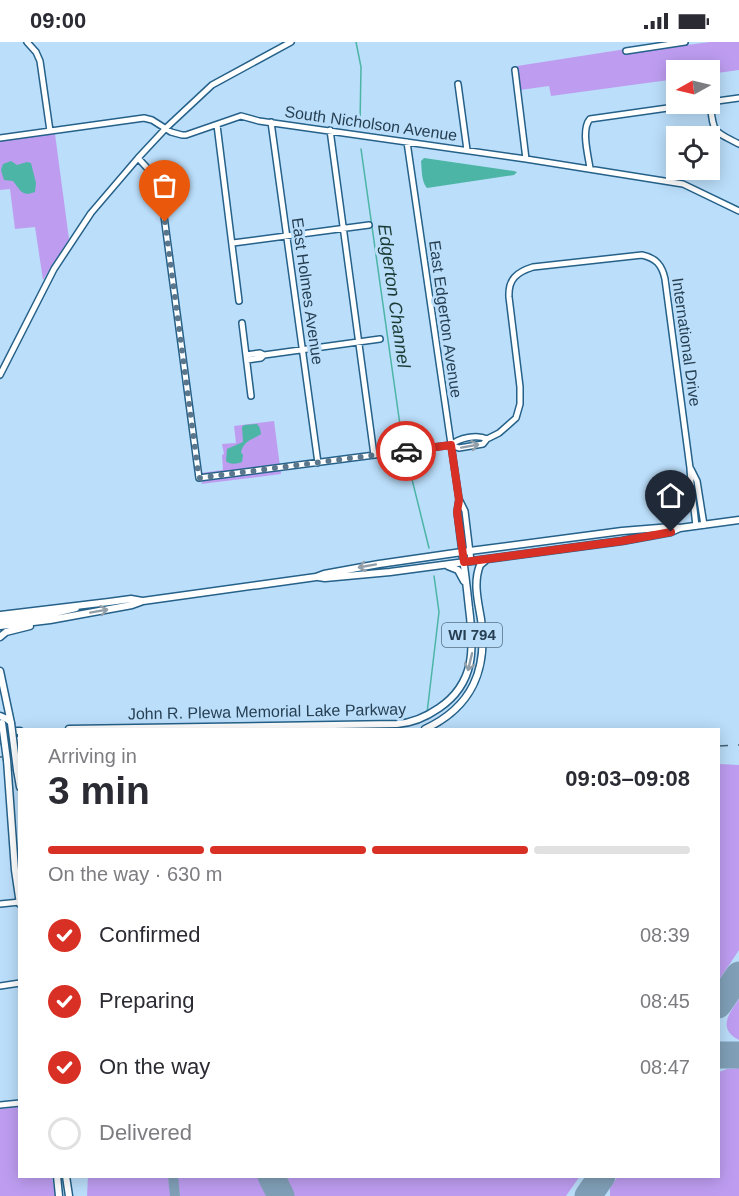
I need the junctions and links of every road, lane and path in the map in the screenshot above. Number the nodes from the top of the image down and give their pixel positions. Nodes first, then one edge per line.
1 (27, 42) edge
2 (291, 42) edge
3 (629, 42) edge
4 (685, 42) edge
5 (515, 70) dead end
6 (458, 84) dead end
7 (739, 98) edge
8 (720, 101) edge
9 (666, 108) edge
10 (711, 114) edge
11 (271, 122) junction
12 (217, 125) junction
13 (166, 128) junction
14 (330, 130) junction
15 (50, 131) junction
16 (0, 138) edge
17 (407, 142) junction
18 (739, 144) edge
19 (467, 150) junction
20 (138, 158) junction
21 (526, 159) junction
22 (590, 168) junction
23 (739, 211) edge
24 (369, 225) dead end
25 (344, 229) junction
26 (286, 236) junction
27 (233, 243) junction
28 (239, 301) dead end
29 (242, 323) dead end
30 (380, 339) dead end
31 (359, 341) junction
32 (302, 349) junction
33 (246, 358) junction
34 (0, 375) edge
35 (251, 396) dead end
36 (451, 445) junction
37 (374, 455) junction
38 (318, 464) junction
39 (690, 468) junction
40 (739, 520) edge
41 (704, 525) junction
42 (696, 526) junction
43 (680, 528) junction
44 (466, 552) junction
45 (490, 559) junction
46 (471, 561) junction
47 (464, 562) junction
48 (386, 563) junction
49 (445, 565) junction
50 (387, 573) junction
51 (316, 577) junction
52 (476, 582) junction
53 (467, 587) junction
54 (143, 601) junction
55 (101, 603) junction
56 (0, 615) edge
57 (50, 620) junction
58 (0, 621) edge
59 (0, 626) edge
60 (0, 637) edge
61 (0, 671) edge
62 (0, 687) edge
63 (1, 717) edge
64 (11, 721) junction
65 (135, 728) edge
66 (427, 728) edge
67 (0, 731) edge
68 (18, 731) edge
69 (13, 736) junction
70 (0, 740) edge
71 (18, 740) edge
72 (2, 747) edge
73 (0, 753) edge
74 (7, 760) junction
75 (18, 776) edge
76 (18, 892) edge
77 (18, 903) edge
78 (0, 904) edge
79 (18, 984) edge
80 (0, 986) edge
81 (18, 1103) edge
82 (0, 1105) edge
83 (57, 1178) edge
84 (66, 1178) edge
85 (60, 1196) edge
86 (69, 1196) edge

1 - 15 street
2 - 13 street
3 - 4 street
5 - 21 street
6 - 19 street
7 - 8 street
9 - 22 street
10 - 18 street
11 - 12 street, South Nicholson Avenue
11 - 14 street, South Nicholson Avenue
11 - 26 street, East Holmes Avenue
12 - 13 street, South Nicholson Avenue
12 - 27 street
13 - 15 street, South Nicholson Avenue
13 - 20 street
14 - 17 street, South Nicholson Avenue
14 - 25 street
15 - 16 street, South Nicholson Avenue
17 - 19 street, South Nicholson Avenue
17 - 36 street, East Edgerton Avenue
19 - 21 street, South Nicholson Avenue
20 - 34 street
20 - 38 street, International Drive
21 - 22 street, South Nicholson Avenue
22 - 23 street, South Nicholson Avenue
24 - 25 street
25 - 26 street
25 - 31 street
26 - 27 street
26 - 32 street, East Holmes Avenue
27 - 28 street
29 - 33 street
30 - 31 street
31 - 32 street
31 - 37 street
32 - 33 street
32 - 38 street, East Holmes Avenue
33 - 35 street
36 - 37 street, International Drive
36 - 39 street, International Drive
36 - 44 street, East Edgerton Avenue
37 - 38 street, International Drive
39 - 41 street, International Drive
39 - 42 street, International Drive
40 - 41 main road
41 - 42 main road
42 - 43 main road
43 - 44 main road
43 - 45 main road
44 - 46 street, East Edgerton Avenue
44 - 47 main road, John R. Plewa Memorial Lake Parkway / WI 794
44 - 48 main road
45 - 46 main road
45 - 52 main road
46 - 47 main road
46 - 52 main road, John R. Plewa Memorial Lake Parkway
47 - 49 main road
47 - 53 main road, John R. Plewa Memorial Lake Parkway / WI 794
48 - 50 main road
48 -> 51 main road
49 - 50 main road
49 - 53 main road
50 - 51 main road
51 - 54 main road
52 - 66 main road, John R. Plewa Memorial Lake Parkway / WI 794
53 -> 65 main road, John R. Plewa Memorial Lake Parkway / WI 794
54 - 55 main road
57 -> 54 main road
55 - 56 main road
55 - 58 main road
57 - 59 main road
57 - 60 main road
61 - 64 main road
62 - 64 main road
63 - 64 main road
63 - 72 main road, bridge
64 - 69 main road, bridge
67 - 68 main road
69 - 72 main road, bridge
69 - 75 main road, bridge
70 - 71 main road
72 - 74 main road, bridge
73 - 74 main road, bridge
74 - 76 main road
77 - 78 street
79 - 80 street
81 - 82 street
83 - 85 main road
84 - 86 main road

